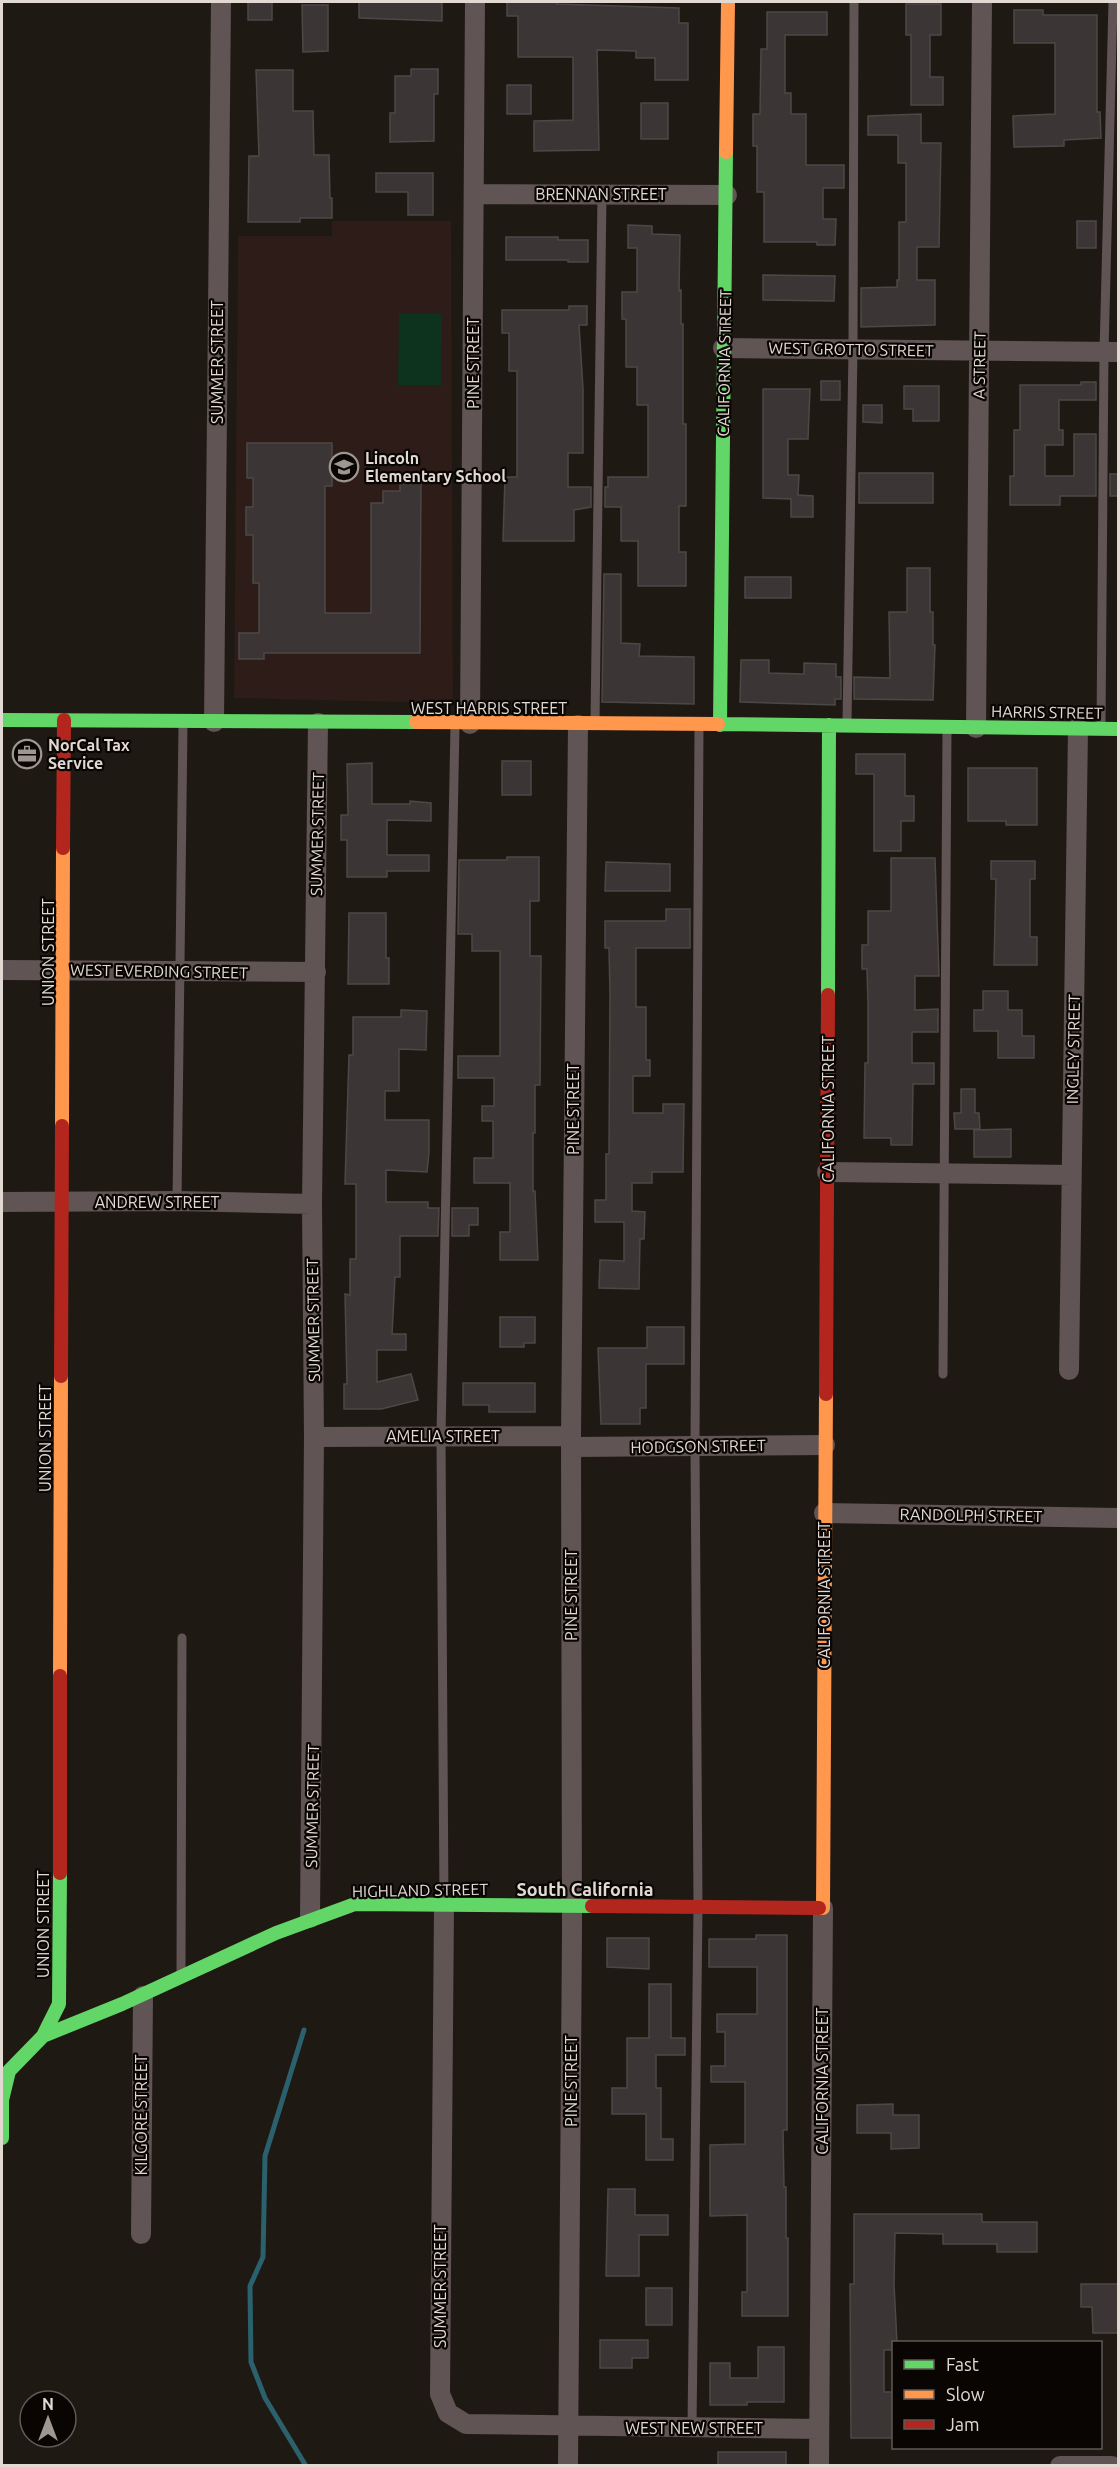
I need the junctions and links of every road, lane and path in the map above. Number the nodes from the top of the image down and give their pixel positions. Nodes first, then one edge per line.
1 (221, 2) edge
2 (475, 2) edge
3 (728, 2) edge
4 (854, 2) edge
5 (982, 2) edge
6 (1113, 2) edge
7 (474, 194) junction
8 (602, 194) junction
9 (727, 195) junction
10 (723, 348) junction
11 (853, 350) junction
12 (980, 351) junction
13 (1111, 352) edge
14 (2, 720) edge
15 (64, 720) junction
16 (183, 721) junction
17 (214, 722) junction
18 (318, 723) junction
19 (462, 724) junction
20 (587, 725) junction
21 (699, 725) junction
22 (720, 725) junction
23 (829, 725) junction
24 (847, 725) junction
25 (947, 727) junction
26 (976, 728) junction
27 (1078, 728) junction
28 (1101, 729) junction
29 (1119, 729) edge
30 (2, 970) edge
31 (65, 970) junction
32 (180, 971) junction
33 (316, 972) junction
34 (827, 1172) junction
35 (943, 1173) junction
36 (1071, 1175) junction
37 (177, 1201) junction
38 (2, 1202) edge
39 (63, 1203) junction
40 (312, 1204) junction
41 (1069, 1370) dead end
42 (943, 1374) dead end
43 (441, 1436) junction
44 (314, 1437) junction
45 (571, 1442) junction
46 (825, 1445) junction
47 (695, 1446) junction
48 (824, 1513) junction
49 (1119, 1518) edge
50 (182, 1638) dead end
51 (572, 1905) junction
52 (444, 1906) junction
53 (698, 1906) junction
54 (823, 1908) junction
55 (310, 1917) junction
56 (181, 1978) junction
57 (143, 1995) junction
58 (44, 2036) junction
59 (5, 2066) edge
60 (2, 2138) edge
61 (141, 2235) dead end
62 (448, 2413) joint
63 (568, 2427) junction
64 (692, 2428) junction
65 (819, 2429) junction
66 (1090, 2449) edge
67 (1090, 2465) edge
68 (568, 2466) edge
69 (819, 2466) edge
70 (1060, 2466) edge
71 (1112, 2466) edge

1 - 17 street, SUMMER STREET
2 - 7 street, PINE STREET
3 - 9 street, CALIFORNIA STREET
4 - 11 lane
5 - 12 street, A STREET
6 - 13 lane
7 - 8 street, BRENNAN STREET
7 - 19 street, PINE STREET
8 - 9 street, BRENNAN STREET
8 - 20 lane
9 - 10 street, CALIFORNIA STREET
10 - 11 street, WEST GROTTO STREET
10 - 22 street, CALIFORNIA STREET
11 - 12 street, WEST GROTTO STREET
11 - 24 lane
12 - 13 street, WEST GROTTO STREET
12 - 26 street, A STREET
13 - 28 lane
14 - 15 street, WEST HARRIS STREET
15 - 16 street, WEST HARRIS STREET
15 - 31 street, UNION STREET
16 - 17 street, WEST HARRIS STREET
16 - 32 lane
17 - 18 street, WEST HARRIS STREET
18 - 19 street, WEST HARRIS STREET
18 - 33 street, SUMMER STREET
19 - 20 street, WEST HARRIS STREET
19 - 43 lane
20 - 21 street, WEST HARRIS STREET
20 - 45 street, PINE STREET
21 - 22 street, WEST HARRIS STREET
21 - 47 lane
22 - 23 street, WEST HARRIS STREET
23 - 24 street, WEST HARRIS STREET
23 - 34 street, CALIFORNIA STREET
24 - 25 street, WEST HARRIS STREET
25 - 26 street, WEST HARRIS STREET
25 - 35 lane
26 - 27 street, HARRIS STREET
27 - 28 street, HARRIS STREET
27 - 36 street, INGLEY STREET
28 - 29 street, HARRIS STREET
30 - 31 street, WEST EVERDING STREET
31 - 32 street, WEST EVERDING STREET
31 - 39 street, UNION STREET
32 - 33 street, WEST EVERDING STREET
32 - 37 lane
33 - 40 street, SUMMER STREET
34 - 35 street
34 - 46 street, CALIFORNIA STREET
35 - 36 street
35 - 42 lane
36 - 41 street, INGLEY STREET
37 - 39 street, ANDREW STREET
37 - 40 street, ANDREW STREET
38 - 39 street, ANDREW STREET
39 - 58 street, UNION STREET
40 - 44 street, SUMMER STREET
43 - 44 street, AMELIA STREET
43 - 45 street, AMELIA STREET
43 - 52 lane
44 - 55 street, SUMMER STREET
45 - 47 street, HODGSON STREET
45 - 51 street, PINE STREET
46 - 47 street, HODGSON STREET
46 - 48 street, CALIFORNIA STREET
47 - 53 lane
48 - 49 street, RANDOLPH STREET
48 - 54 street, CALIFORNIA STREET
50 - 56 lane
51 - 52 street, HIGHLAND STREET
51 - 53 street, HIGHLAND STREET
51 - 63 street, PINE STREET
52 - 55 street, HIGHLAND STREET
52 - 62 street, SUMMER STREET
53 - 54 street, HIGHLAND STREET
53 - 64 lane
54 - 65 street, CALIFORNIA STREET
55 - 56 street, HIGHLAND STREET
56 - 57 street, HIGHLAND STREET
57 - 58 street, HIGHLAND STREET
57 - 61 street, KILGORE STREET
58 - 59 street, UNION STREET
59 - 60 street, UNION STREET
62 - 63 street, WEST NEW STREET
63 - 64 street, WEST NEW STREET
63 - 68 street, PINE STREET
64 - 65 street, WEST NEW STREET
65 - 69 street, CALIFORNIA STREET
66 - 67 street
67 - 70 street
67 - 71 street

